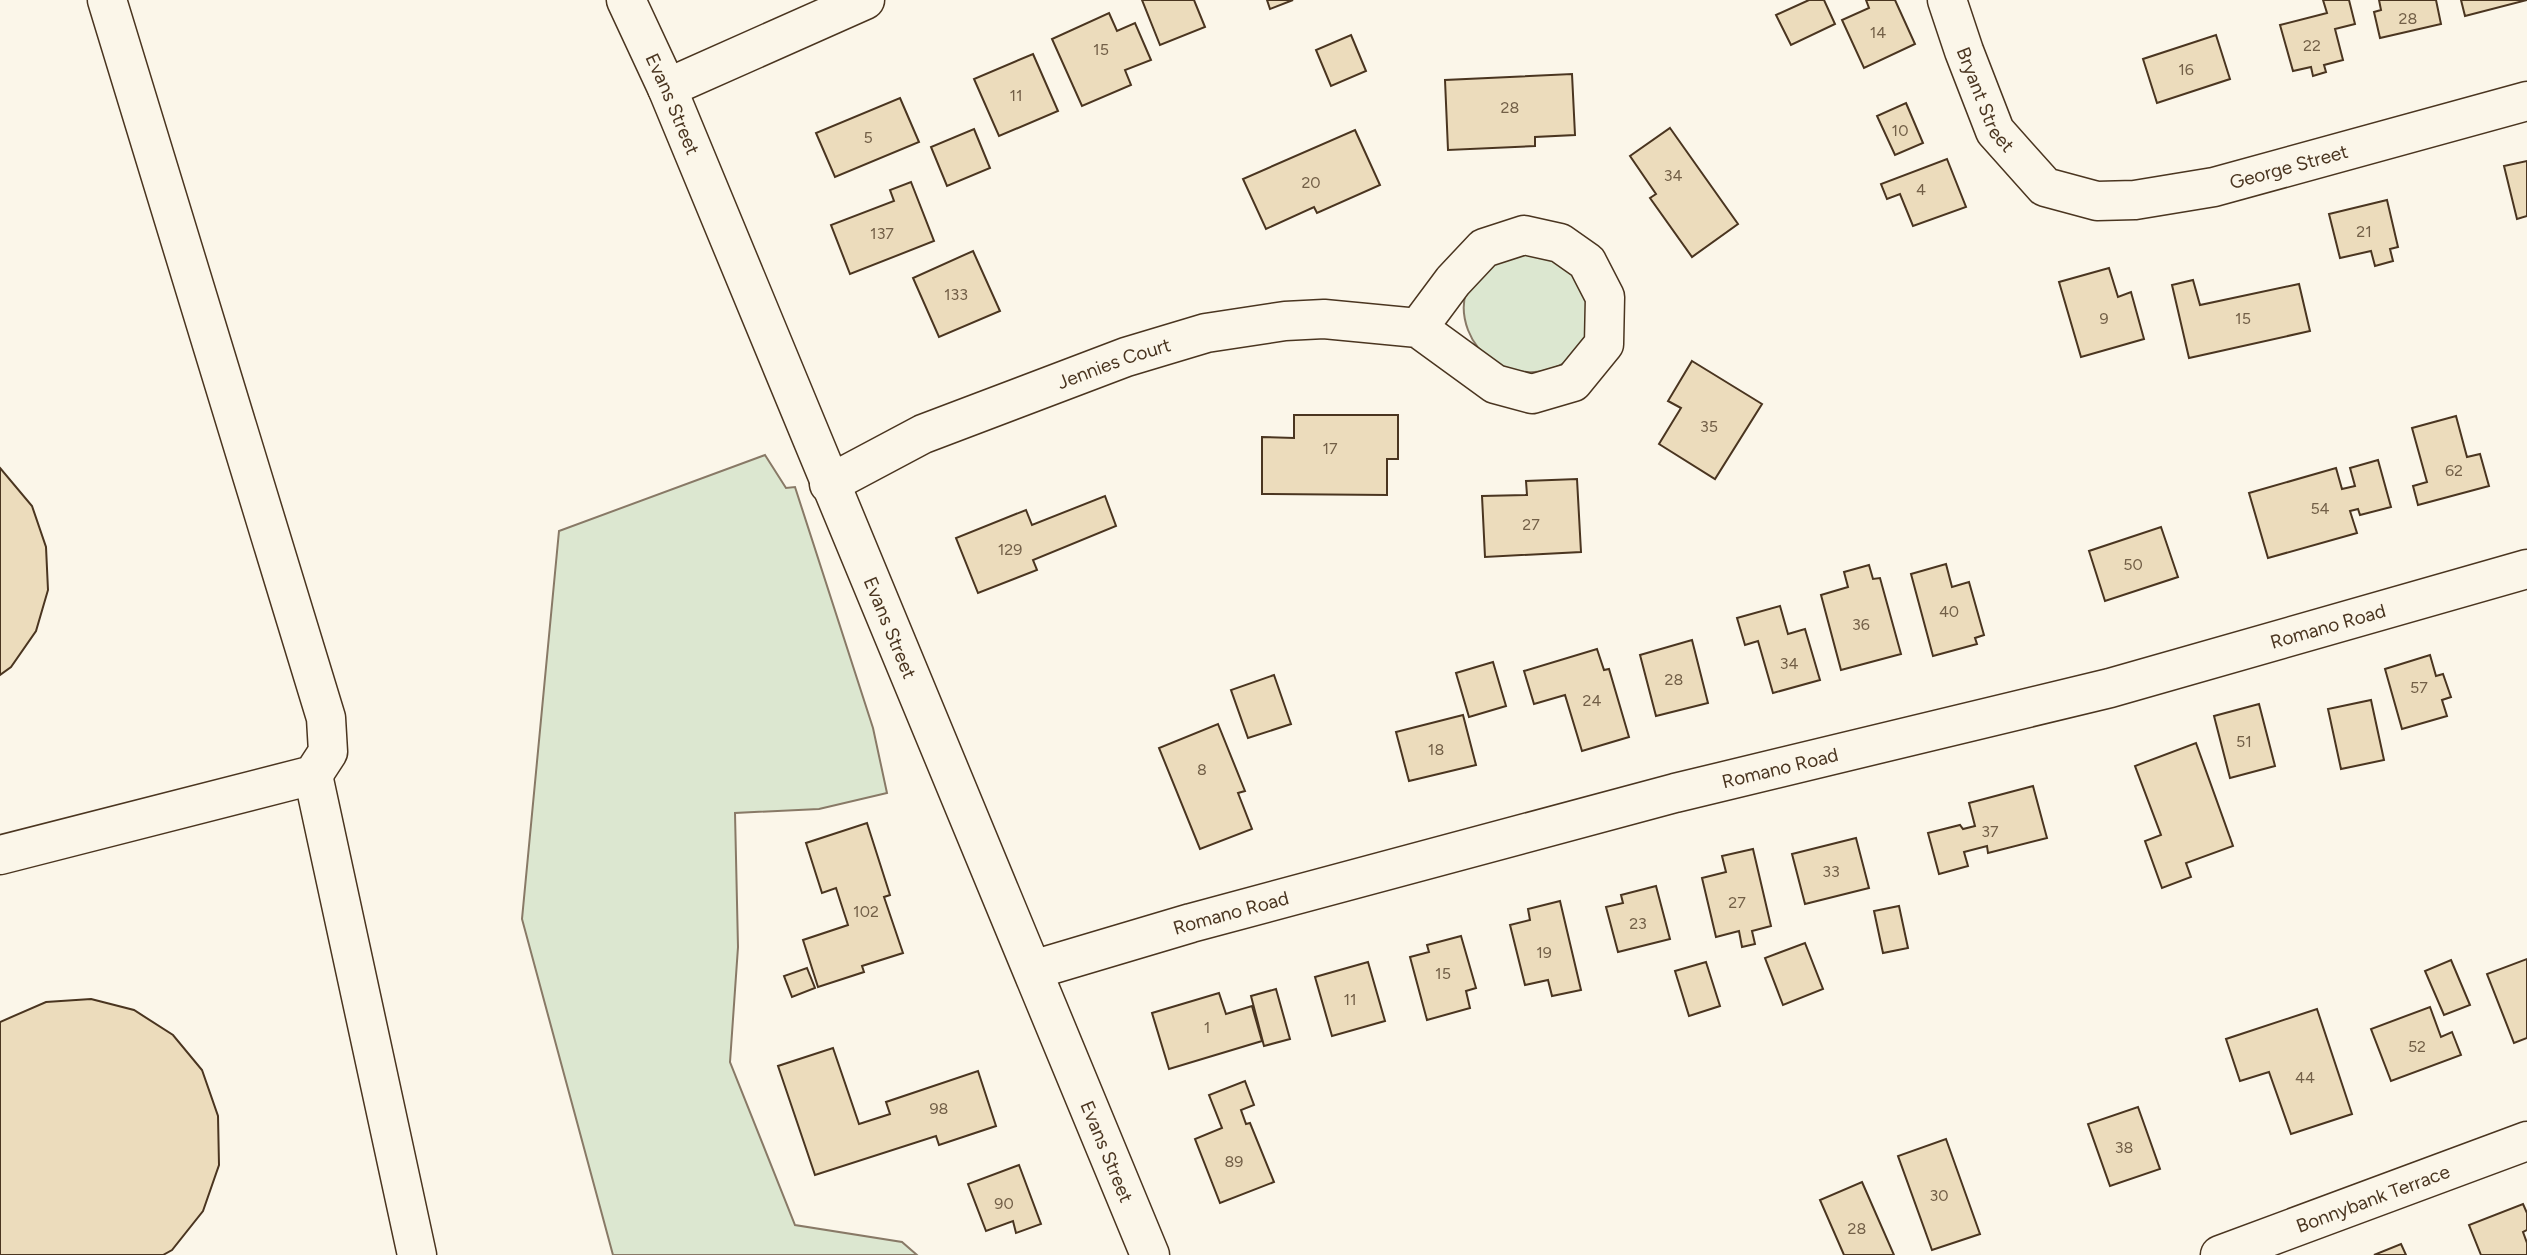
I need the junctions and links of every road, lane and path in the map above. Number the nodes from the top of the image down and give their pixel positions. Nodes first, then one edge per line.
1 (107, 0) edge
2 (626, 0) edge
3 (865, 0) edge
4 (1947, 0) edge
5 (667, 88) junction
6 (2527, 102) edge
7 (2045, 187) joint
8 (1418, 328) junction
9 (829, 484) junction
10 (2527, 569) edge
11 (313, 775) junction
12 (0, 855) edge
13 (1033, 970) junction
14 (2527, 1141) edge
15 (417, 1255) edge
16 (1150, 1255) edge
17 (2220, 1255) edge

1 - 11 street
2 - 5 street, Evans Street
3 - 5 street
4 - 7 street, Bryant Street
5 - 9 street, Evans Street
6 - 7 street, George Street
8 - 8 street
8 - 9 street, Jennies Court
9 - 13 street, Evans Street
10 - 13 street, Romano Road
11 - 12 street
11 - 15 street
13 - 16 street, Evans Street
14 - 17 street, Bonnybank Terrace

